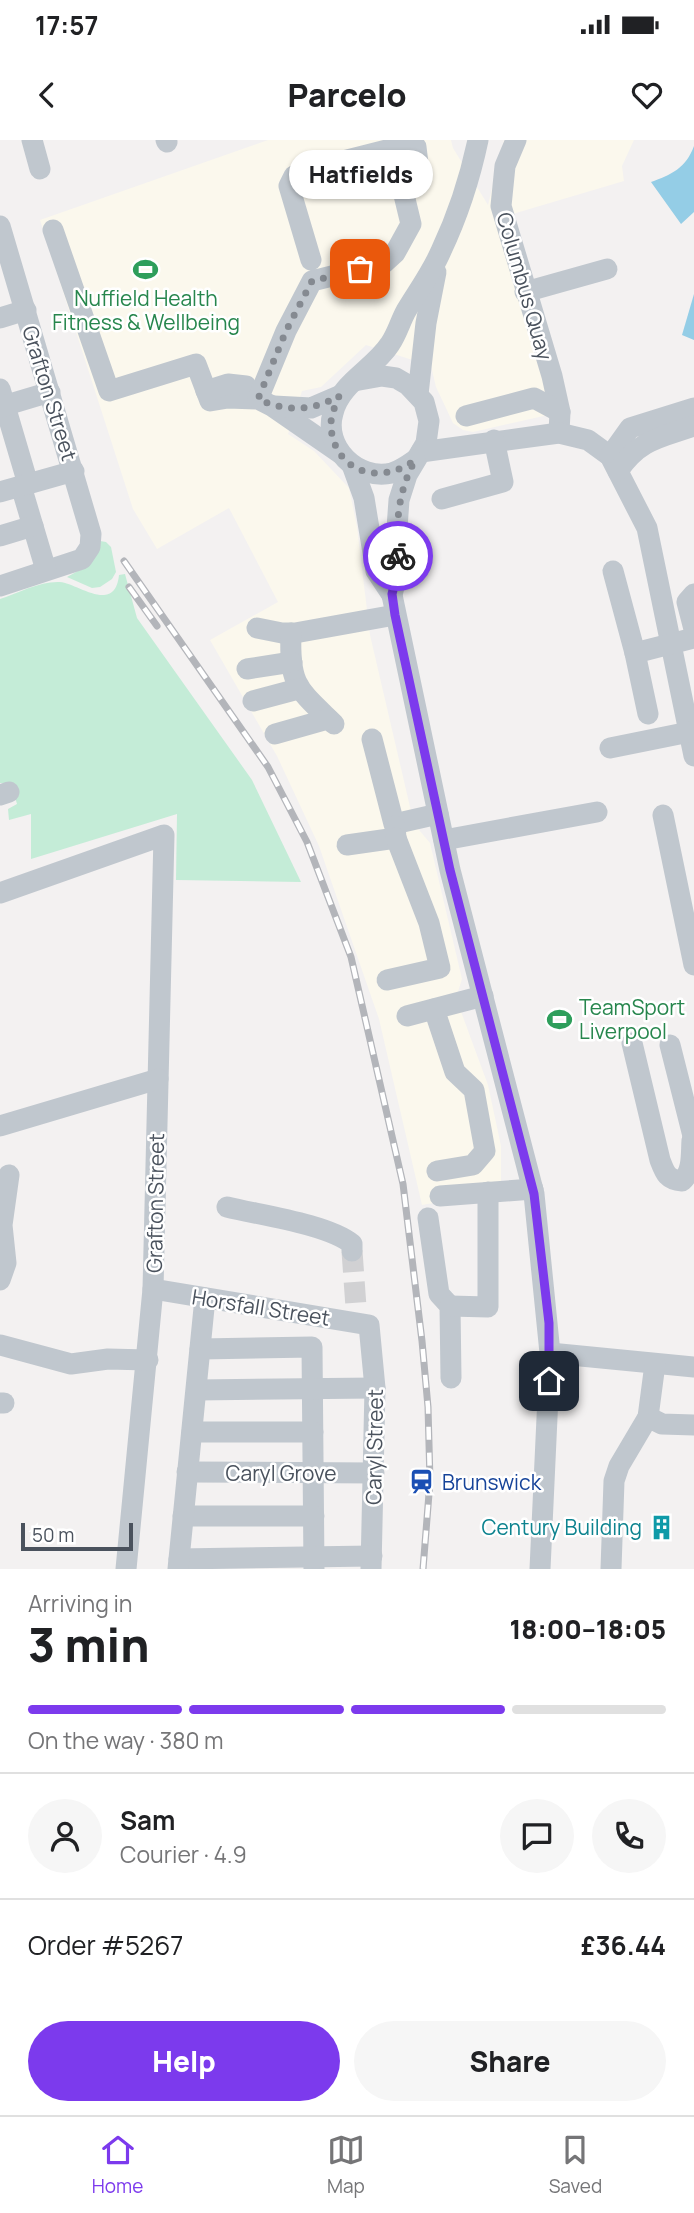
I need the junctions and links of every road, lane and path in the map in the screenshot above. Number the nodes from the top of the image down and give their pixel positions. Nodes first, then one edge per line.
1 (32, 140) edge
2 (478, 140) edge
3 (516, 140) edge
4 (40, 169) dead end
5 (53, 230) dead end
6 (1, 231) edge
7 (440, 253) junction
8 (311, 260) dead end
9 (607, 269) dead end
10 (525, 292) junction
11 (26, 310) junction
12 (0, 318) edge
13 (347, 388) junction
14 (50, 392) junction
15 (2, 400) edge
16 (261, 401) junction
17 (423, 403) junction
18 (694, 408) edge
19 (467, 416) dead end
20 (559, 423) junction
21 (694, 426) edge
22 (494, 440) junction
23 (463, 445) junction
24 (8, 447) edge
25 (418, 456) junction
26 (346, 459) junction
27 (614, 464) junction
28 (74, 471) junction
29 (24, 485) junction
30 (0, 492) edge
31 (442, 499) dead end
32 (33, 527) junction
33 (0, 536) edge
34 (46, 570) junction
35 (613, 571) dead end
36 (0, 586) edge
37 (694, 594) edge
38 (394, 605) junction
39 (257, 628) dead end
40 (694, 629) edge
41 (290, 633) junction
42 (694, 638) edge
43 (671, 645) junction
44 (635, 653) junction
45 (292, 662) junction
46 (247, 669) dead end
47 (299, 689) junction
48 (253, 701) dead end
49 (648, 714) dead end
50 (691, 731) edge
51 (275, 734) dead end
52 (372, 739) dead end
53 (610, 748) dead end
54 (694, 756) edge
55 (597, 812) dead end
56 (438, 814) junction
57 (663, 815) dead end
58 (395, 831) junction
59 (444, 840) junction
60 (346, 845) dead end
61 (0, 893) edge
62 (694, 965) edge
63 (387, 980) dead end
64 (483, 996) junction
65 (434, 1009) junction
66 (407, 1016) dead end
67 (632, 1044) dead end
68 (670, 1045) dead end
69 (158, 1079) junction
70 (0, 1126) edge
71 (693, 1140) edge
72 (473, 1165) junction
73 (437, 1171) dead end
74 (14, 1185) dead end
75 (533, 1189) junction
76 (482, 1193) junction
77 (440, 1196) dead end
78 (227, 1207) dead end
79 (428, 1218) dead end
80 (352, 1251) dead end
81 (0, 1280) edge
82 (153, 1289) junction
83 (205, 1298) junction
84 (450, 1306) junction
85 (361, 1318) joint
86 (0, 1345) edge
87 (200, 1349) junction
88 (550, 1353) junction
89 (148, 1360) junction
90 (655, 1364) junction
91 (694, 1367) edge
92 (451, 1378) dead end
93 (312, 1388) junction
94 (375, 1388) junction
95 (197, 1390) junction
96 (648, 1417) junction
97 (694, 1425) edge
98 (192, 1432) junction
99 (313, 1432) junction
100 (187, 1472) junction
101 (314, 1473) junction
102 (374, 1473) junction
103 (183, 1516) junction
104 (314, 1516) junction
105 (314, 1563) edge
106 (371, 1563) edge
107 (179, 1564) edge
108 (126, 1569) edge
109 (540, 1569) edge
110 (611, 1569) edge

1 - 4 street
2 - 7 street
3 - 10 street, Columbus Quay
5 - 16 street
6 - 11 street, Grafton Street
7 - 13 street
7 - 17 street
8 - 16 street
9 - 10 street
10 - 20 street, Columbus Quay
11 - 12 street
11 - 14 street, Grafton Street
13 - 16 street
13 - 17 street
13 - 26 street
14 - 15 street
14 - 28 street, Grafton Street
15 - 24 street
16 - 26 street
17 - 23 street
17 - 25 street
18 - 27 street
19 - 20 street
20 - 22 street
20 - 27 street
21 - 27 street
22 - 23 street
22 - 31 street
23 - 25 street
24 - 29 street
25 - 26 street
25 - 38 street
26 - 38 street
27 - 43 street
28 - 29 street
28 - 34 street, Grafton Street
29 - 30 street
29 - 32 street
32 - 33 street
32 - 34 street
34 - 36 street
35 - 44 street
37 - 40 street
38 - 41 street
38 - 56 street
39 - 41 street
41 - 45 street
42 - 43 street
43 - 44 street
43 - 50 street
44 - 49 street
45 - 46 street
45 - 47 street
47 - 48 street
47 - 51 street
50 - 53 street
50 - 54 street
52 - 58 street
55 - 59 street
56 - 58 street
56 - 59 street
57 - 62 street
58 - 60 street
58 - 63 street
59 - 64 street
61 - 69 street, Grafton Street
64 - 65 street
64 - 75 street
65 - 66 street
65 - 72 street
67 - 71 street
68 - 71 street
69 - 70 street
69 - 82 street, Grafton Street
72 - 73 street
72 - 76 street
74 - 81 street
75 - 76 street
75 - 88 street
76 - 77 street
76 - 84 street
78 - 80 street
79 - 84 street
82 - 83 street, Horsfall Street
82 - 89 street, Grafton Street
83 - 85 street, Horsfall Street
83 - 87 street
84 - 92 street
85 - 94 street, Caryl Street
86 - 89 street
87 - 93 street
87 - 95 street
88 - 90 street
88 - 109 street
89 - 108 street, Grafton Street
90 - 91 street
90 - 96 street
93 - 94 street
93 - 95 street
93 - 99 street
94 - 102 street, Caryl Street
95 - 98 street
96 - 97 street
96 - 110 street
98 - 99 street
98 - 100 street
99 - 101 street
100 - 101 street, Caryl Grove
100 - 103 street
101 - 102 street, Caryl Grove
101 - 104 street
102 - 106 street, Caryl Street
103 - 104 street
103 - 107 street
104 - 105 street
105 - 106 street
105 - 107 street

